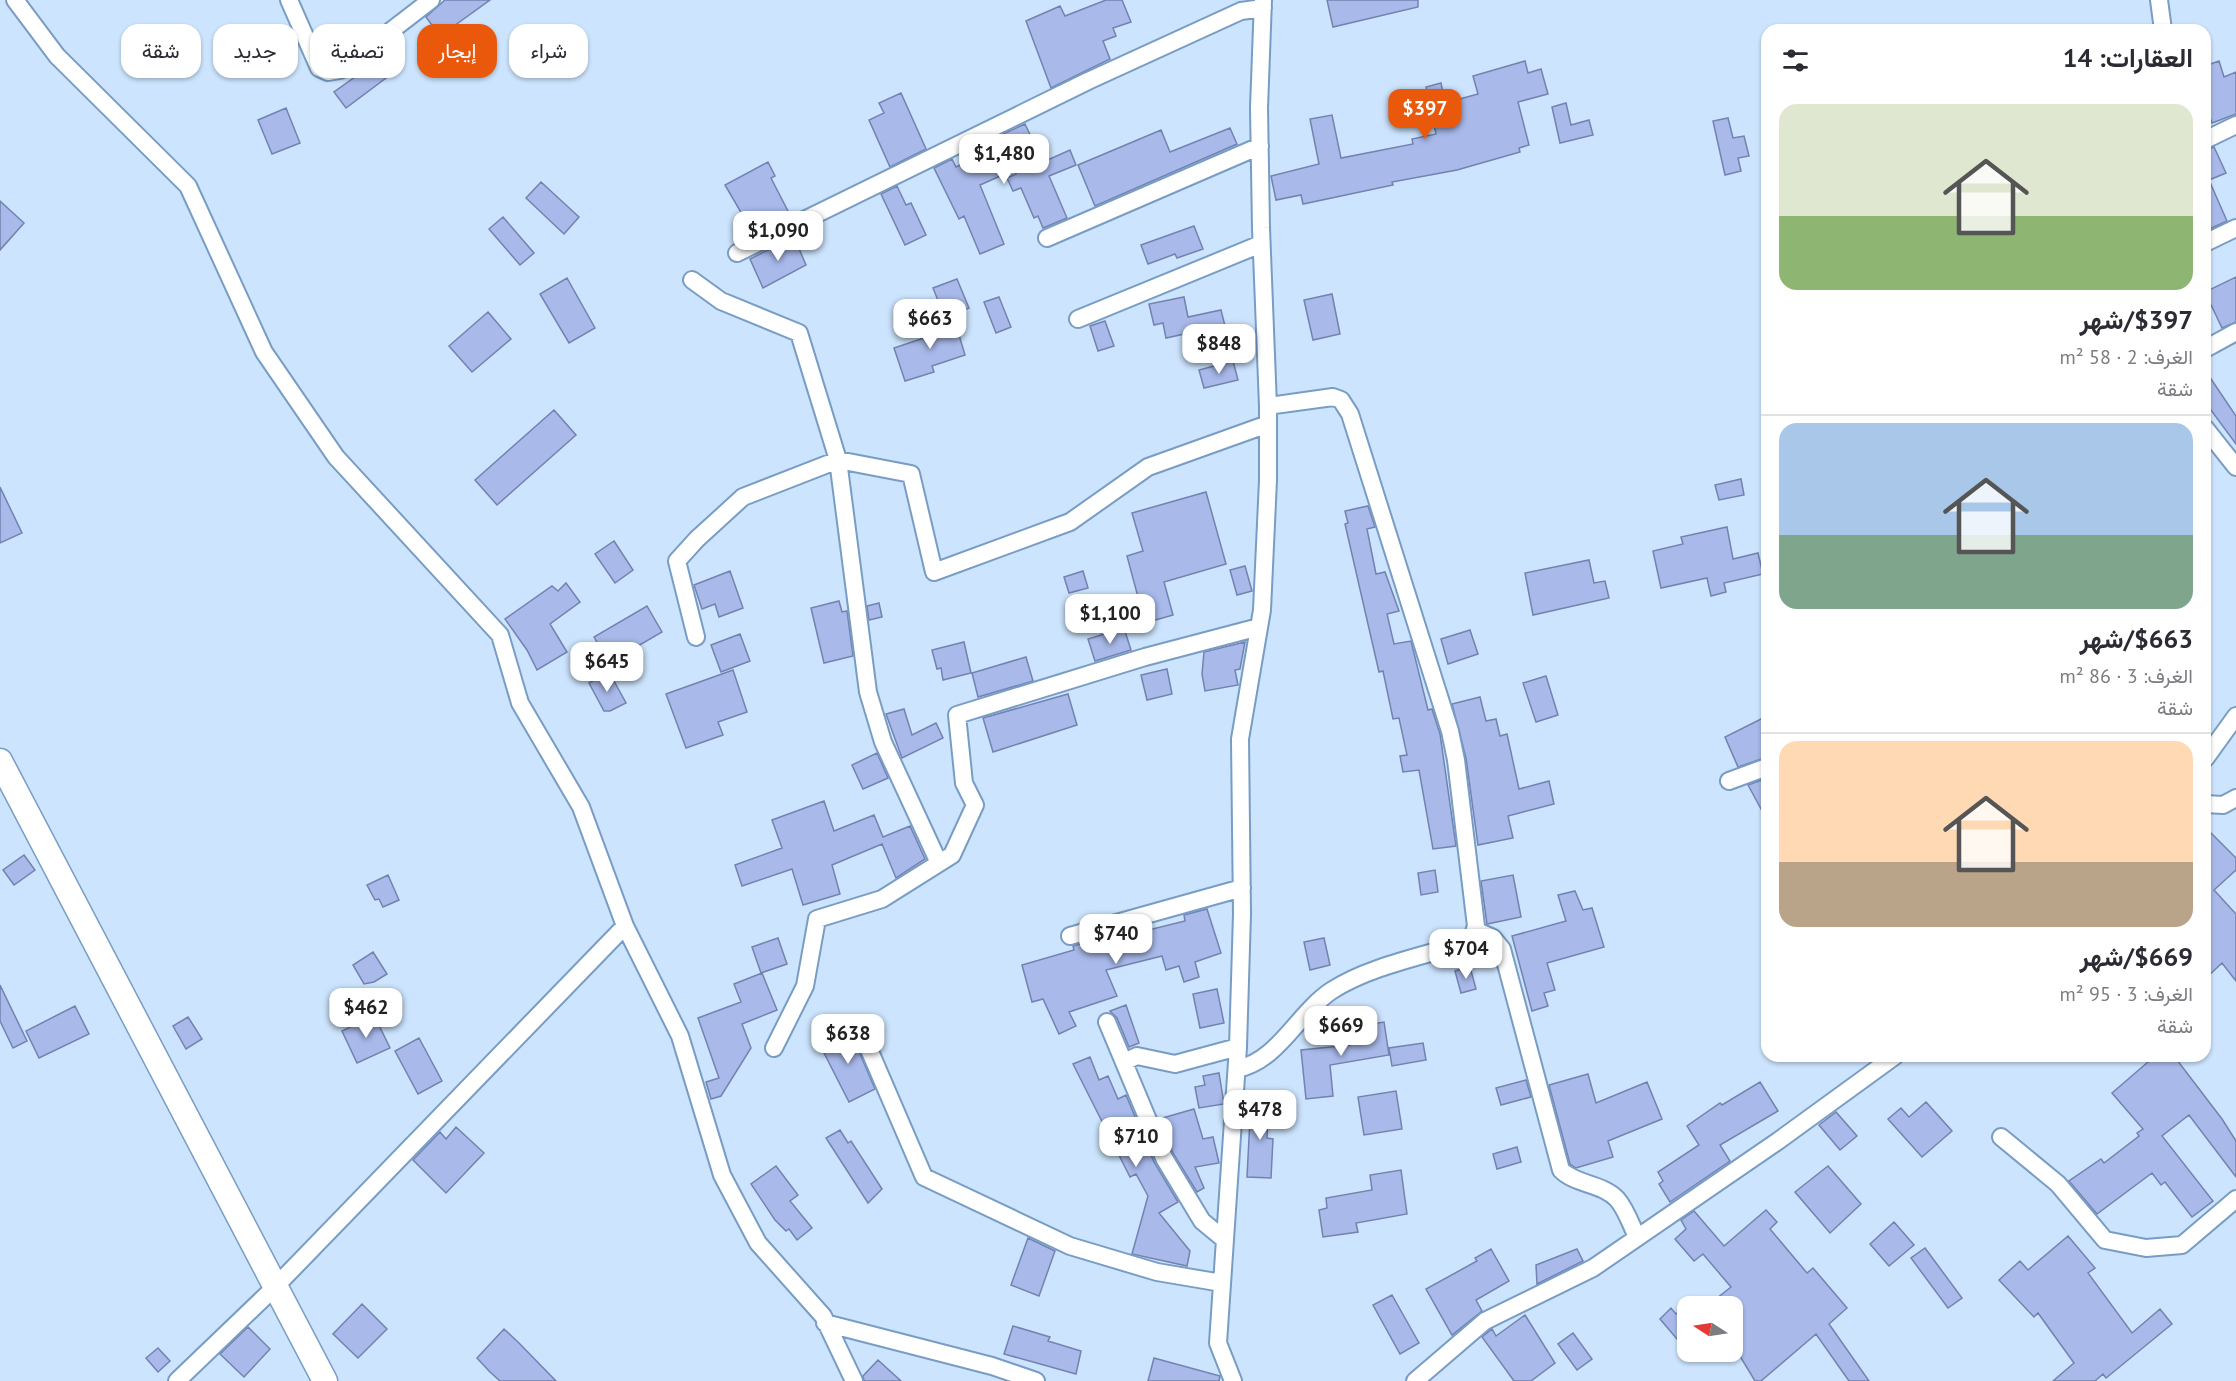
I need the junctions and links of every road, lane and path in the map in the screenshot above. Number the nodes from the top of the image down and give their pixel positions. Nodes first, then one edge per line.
1 (15, 0) edge
2 (289, 0) edge
3 (431, 0) edge
4 (2159, 0) edge
5 (1263, 4) edge
6 (2162, 24) edge
7 (2236, 125) edge
8 (2211, 137) edge
9 (1260, 146) junction
10 (2236, 228) edge
11 (1047, 238) dead end
12 (2211, 240) edge
13 (1261, 244) junction
14 (737, 254) dead end
15 (692, 280) dead end
16 (1078, 319) dead end
17 (2236, 332) edge
18 (2211, 346) edge
19 (1268, 406) junction
20 (1268, 424) junction
21 (2211, 439) edge
22 (838, 460) junction
23 (2236, 467) edge
24 (1258, 627) junction
25 (696, 638) dead end
26 (2236, 716) edge
27 (2211, 751) edge
28 (0, 761) edge
29 (1761, 769) edge
30 (1729, 781) dead end
31 (2236, 798) edge
32 (2211, 804) edge
33 (939, 863) junction
34 (1242, 888) junction
35 (625, 926) junction
36 (1474, 930) junction
37 (1070, 936) dead end
38 (1107, 1022) dead end
39 (859, 1026) dead end
40 (774, 1047) dead end
41 (1238, 1047) junction
42 (1124, 1062) junction
43 (1886, 1062) edge
44 (1237, 1069) junction
45 (2001, 1137) dead end
46 (2236, 1199) edge
47 (1637, 1238) junction
48 (1225, 1240) junction
49 (1222, 1283) junction
50 (275, 1287) junction
51 (825, 1323) junction
52 (177, 1381) edge
53 (325, 1381) edge
54 (855, 1381) edge
55 (1036, 1381) edge
56 (1233, 1381) edge
57 (1415, 1381) edge

1 - 35 street
2 - 3 street
4 - 6 street
5 - 9 street
5 - 14 street
7 - 8 street
9 - 11 street
9 - 13 street
10 - 12 street
13 - 16 street
13 - 19 street
15 - 22 street
17 - 18 street
19 - 20 street
19 - 36 street
20 - 22 street
20 - 24 street
21 - 23 street
22 - 25 street
22 - 33 street
24 - 33 street
24 - 34 street
26 - 27 street
28 - 50 main road
29 - 30 street
31 - 32 street
33 - 40 street
34 - 37 street
34 - 41 street
35 - 50 street
35 - 51 street
36 - 44 street
36 - 47 street
38 - 42 street
39 - 49 street
41 - 42 street
41 - 44 street
42 - 48 street
43 - 47 street
44 - 48 street
45 - 46 street
47 - 57 street
48 - 49 street
49 - 56 street
50 - 52 street
50 - 53 main road
51 - 54 street
51 - 55 street

